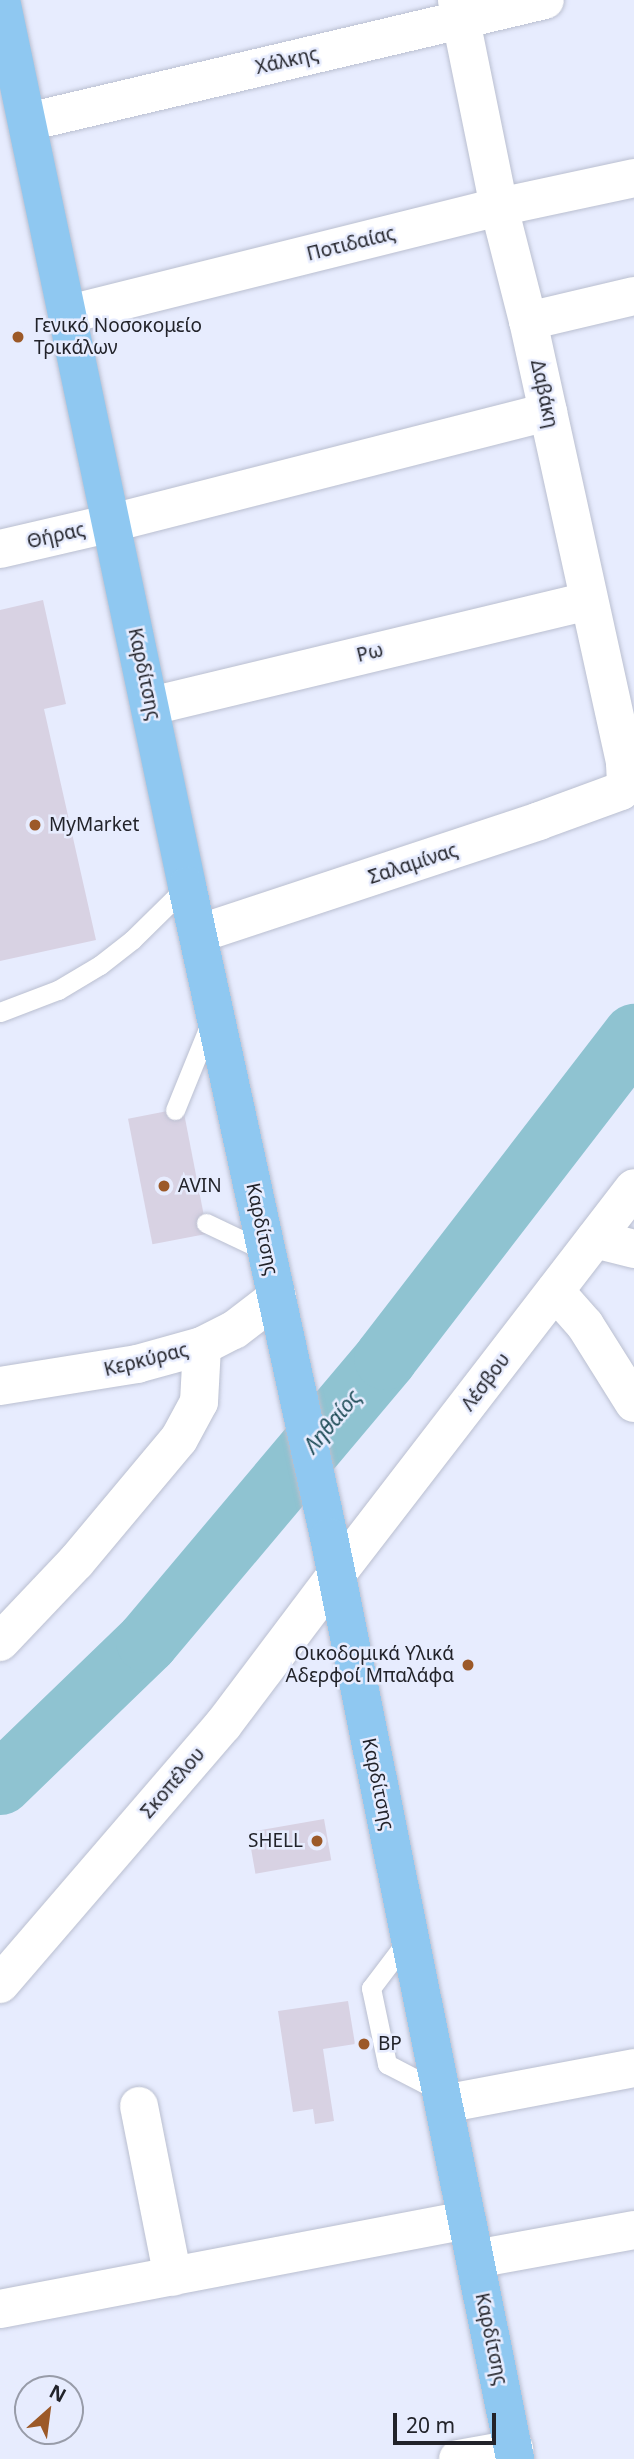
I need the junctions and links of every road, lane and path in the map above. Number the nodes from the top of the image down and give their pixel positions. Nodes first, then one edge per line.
1 (1, 0) edge
2 (545, 0) edge
3 (459, 10) edge
4 (28, 122) junction
5 (634, 178) edge
6 (499, 207) junction
7 (634, 296) edge
8 (69, 314) junction
9 (528, 321) junction
10 (548, 412) junction
11 (112, 523) junction
12 (0, 549) edge
13 (589, 601) junction
14 (151, 706) junction
15 (624, 787) joint
16 (187, 886) junction
17 (198, 934) junction
18 (215, 1011) junction
19 (0, 1012) edge
20 (175, 1110) dead end
21 (634, 1188) edge
22 (206, 1223) dead end
23 (595, 1239) junction
24 (634, 1249) edge
25 (267, 1252) junction
26 (555, 1291) junction
27 (277, 1297) junction
28 (202, 1346) junction
29 (0, 1386) edge
30 (634, 1403) edge
31 (336, 1575) junction
32 (1, 1640) edge
33 (0, 1984) edge
34 (634, 2068) edge
35 (443, 2098) junction
36 (139, 2106) dead end
37 (467, 2220) junction
38 (634, 2230) edge
39 (475, 2259) junction
40 (173, 2277) junction
41 (0, 2309) edge
42 (515, 2454) edge
43 (458, 2459) edge

1 - 4 main road, Καρδίτσης
2 - 3 street, Χάλκης
3 - 4 street, Χάλκης
3 - 6 street, Δαβάκη
4 - 8 main road, Καρδίτσης
5 - 6 street, Ποτιδαίας
6 - 8 street, Ποτιδαίας
6 - 9 street, Δαβάκη
7 - 9 street
8 - 11 main road, Καρδίτσης
9 - 10 street, Δαβάκη
10 - 11 street, Θήρας
10 - 13 street, Δαβάκη
11 - 12 street, Θήρας
11 - 14 main road, Καρδίτσης
13 - 14 street, Ρω
13 - 15 street, Δαβάκη
14 - 16 main road, Καρδίτσης
15 - 17 street, Σαλαμίνας
16 - 17 main road, Καρδίτσης
16 - 19 lane
17 - 18 main road, Καρδίτσης
18 - 20 lane
18 - 25 main road, Καρδίτσης
21 - 23 street, Λέσβου
22 - 25 lane
23 - 24 street
23 - 26 street, Λέσβου
25 - 27 main road, Καρδίτσης
26 - 30 street
26 - 31 street, Λέσβου
27 - 28 street, Κερκύρας
27 - 31 main road, Καρδίτσης
28 - 29 street, Κερκύρας
28 - 32 street
31 - 33 street, Σκοπέλου
31 - 35 main road, Καρδίτσης
34 - 35 street
35 - 37 main road, Καρδίτσης
36 - 40 street
37 - 39 main road, Καρδίτσης
37 - 40 street
38 - 39 street
39 - 42 main road, Καρδίτσης
40 - 41 street
42 - 43 street

